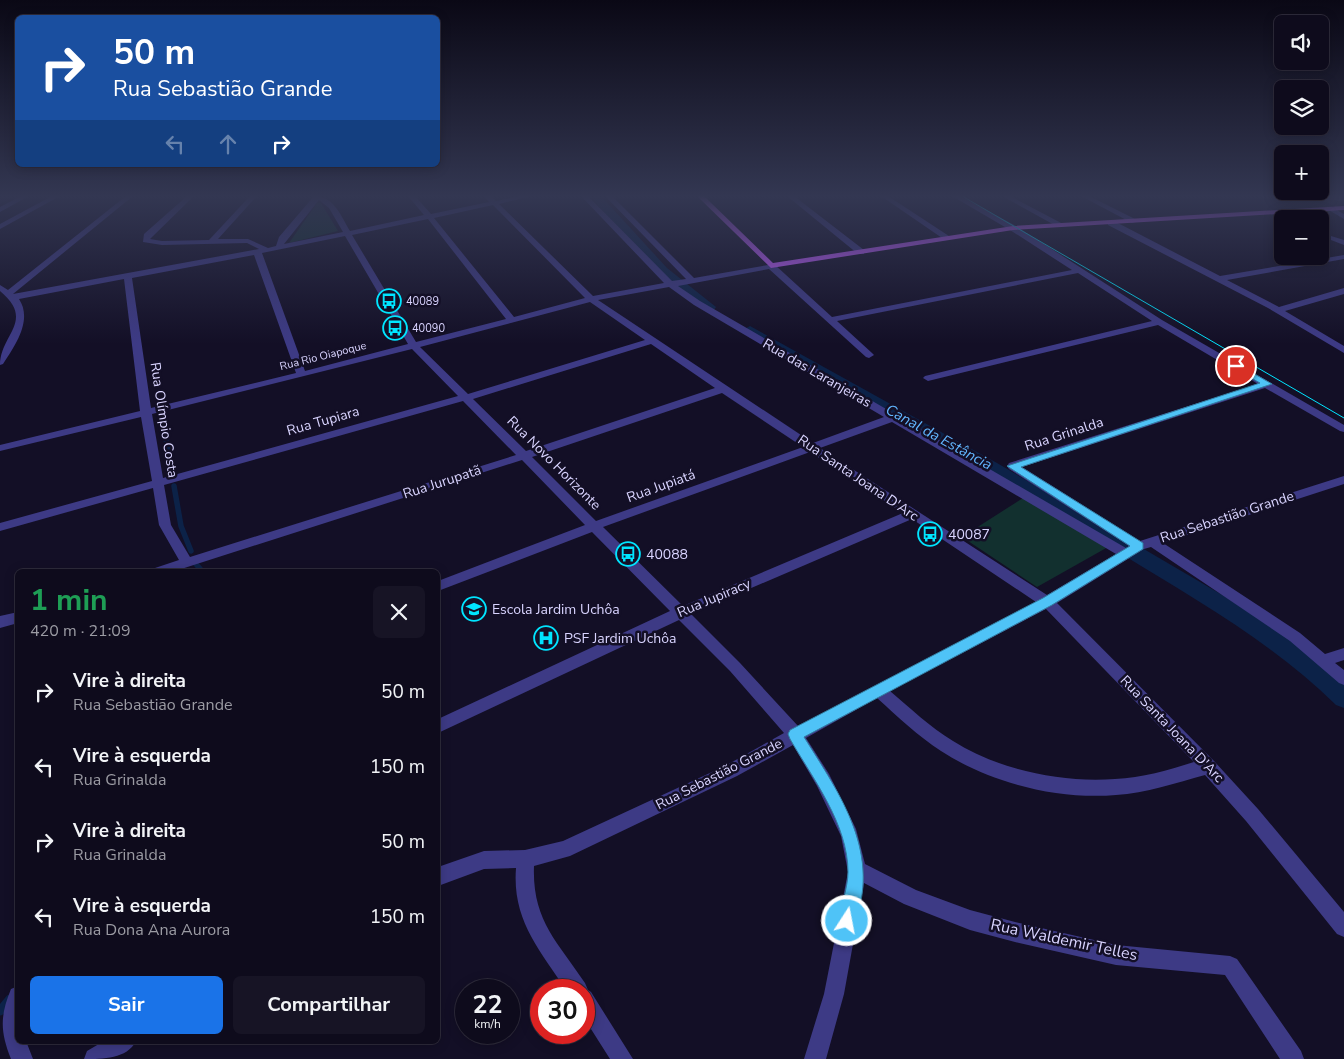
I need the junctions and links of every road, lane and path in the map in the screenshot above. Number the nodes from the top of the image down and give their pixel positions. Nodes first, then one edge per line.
1 (71, 245) edge
2 (254, 245) edge
3 (287, 245) edge
4 (354, 245) edge
5 (454, 245) edge
6 (538, 245) edge
7 (633, 245) edge
8 (656, 245) edge
9 (750, 245) edge
10 (853, 245) edge
11 (902, 245) edge
12 (1038, 245) edge
13 (1153, 245) edge
14 (279, 247) joint
15 (262, 251) junction
16 (861, 252) junction
17 (1344, 257) edge
18 (771, 266) junction
19 (1077, 271) junction
20 (128, 276) junction
21 (1218, 279) junction
22 (690, 280) junction
23 (670, 283) junction
24 (0, 287) edge
25 (1344, 291) edge
26 (10, 296) junction
27 (591, 299) junction
28 (1277, 310) junction
29 (511, 319) junction
30 (830, 320) junction
31 (1159, 322) junction
32 (652, 341) junction
33 (414, 346) junction
34 (1344, 350) edge
35 (869, 355) dead end
36 (0, 362) edge
37 (301, 375) junction
38 (928, 378) dead end
39 (1267, 384) junction
40 (723, 389) junction
41 (464, 398) junction
42 (146, 413) junction
43 (895, 417) junction
44 (1344, 428) edge
45 (0, 448) edge
46 (812, 448) junction
47 (524, 456) junction
48 (1344, 480) edge
49 (159, 483) junction
50 (912, 514) junction
51 (594, 526) junction
52 (0, 527) edge
53 (1145, 543) junction
54 (1125, 553) junction
55 (187, 563) junction
56 (167, 569) edge
57 (440, 585) edge
58 (1047, 602) junction
59 (680, 612) junction
60 (15, 618) edge
61 (0, 622) edge
62 (1344, 654) edge
63 (1324, 660) junction
64 (1344, 679) edge
65 (878, 690) junction
66 (440, 725) edge
67 (795, 734) junction
68 (1208, 766) junction
69 (525, 859) junction
70 (856, 869) junction
71 (440, 876) edge
72 (1344, 927) edge
73 (570, 979) edge
74 (15, 1004) edge
75 (595, 1016) edge
76 (15, 1041) edge
77 (16, 1044) edge
78 (120, 1044) edge
79 (22, 1059) edge
80 (95, 1059) edge
81 (622, 1059) edge
82 (815, 1059) edge
83 (1293, 1059) edge

1 - 26 street
2 - 15 street
3 - 14 street
4 - 33 street, Rua Novo Horizonte
5 - 29 street
6 - 27 street, Rua Santa Joana D'Arc
7 - 23 street, Rua das Laranjeiras
8 - 22 street
9 - 18 main road
10 - 16 street
11 - 16 main road
12 - 19 street
13 - 21 street
14 - 15 street
15 - 20 street
15 - 37 street
16 - 18 main road
17 - 21 street
18 - 22 street, Rua Rio Oiapoque
18 - 30 street
19 - 30 street
19 - 31 street
20 - 26 street
20 - 42 street, Rua Olímpio Costa
21 - 28 street
22 - 23 street, Rua Rio Oiapoque
23 - 27 street, Rua Rio Oiapoque
23 - 43 street, Rua das Laranjeiras
24 - 26 street
25 - 28 street
26 - 36 street
27 - 29 street, Rua Rio Oiapoque
27 - 32 street, Rua Santa Joana D'Arc
28 - 34 street
29 - 33 street, Rua Rio Oiapoque
30 - 35 street
31 - 38 street
31 - 39 street
32 - 40 street, Rua Santa Joana D'Arc
32 - 41 street, Rua Tupiara
33 - 37 street, Rua Rio Oiapoque
33 - 41 street, Rua Novo Horizonte
37 - 42 street, Rua Rio Oiapoque
39 - 44 street
39 - 53 street, Rua Grinalda
40 - 46 street, Rua Santa Joana D'Arc
40 - 47 street, Rua Jurupatã
41 - 47 street, Rua Novo Horizonte
41 - 49 street, Rua Tupiara
42 - 45 street, Rua Rio Oiapoque
42 - 49 street, Rua Olímpio Costa
43 - 46 street, Rua Jupiatá
43 - 54 street, Rua das Laranjeiras
46 - 50 street, Rua Santa Joana D'Arc
46 - 51 street, Rua Jupiatá
47 - 51 street, Rua Novo Horizonte
47 - 55 street, Rua Jurupatã
48 - 53 street, Rua Sebastião Grande
49 - 52 street, Rua Tupiara
49 - 55 street, Rua Olímpio Costa
50 - 58 street, Rua Santa Joana D'Arc
50 - 59 street, Rua Jupiracy
51 - 57 street, Rua Jupiatá
51 - 59 street, Rua Novo Horizonte
53 - 54 street, Rua Sebastião Grande
53 - 63 street
54 - 58 street, Rua Sebastião Grande
55 - 56 street, Rua Jurupatã
58 - 65 street, Rua Sebastião Grande
58 - 68 street, Rua Santa Joana D'Arc
59 - 66 street, Rua Jupiracy
59 - 67 street, Rua Novo Horizonte
60 - 61 street
62 - 63 street
63 - 64 street
65 - 67 street, Rua Sebastião Grande
65 - 68 street
67 - 69 street, Rua Sebastião Grande
67 - 70 street, Rua Novo Horizonte
68 - 72 street, Rua Santa Joana D'Arc
69 - 71 street, Rua Sebastião Grande
69 - 73 street
70 - 82 street, Rua Novo Horizonte
70 - 83 street, Rua Waldemir Telles
74 - 76 street
75 - 81 street
77 - 79 street
78 - 80 street

